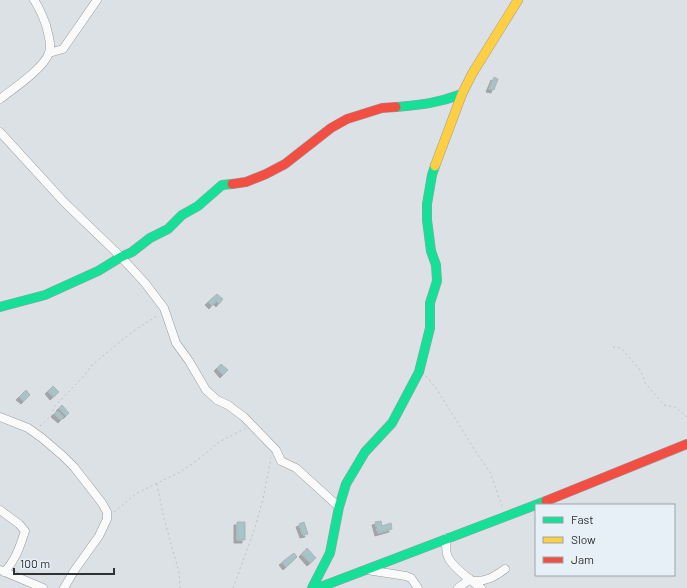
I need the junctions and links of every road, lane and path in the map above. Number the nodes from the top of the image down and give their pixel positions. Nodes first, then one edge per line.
1 (34, 0) edge
2 (97, 0) edge
3 (518, 0) edge
4 (49, 54) junction
5 (462, 94) junction
6 (0, 99) edge
7 (0, 132) edge
8 (121, 257) junction
9 (0, 307) edge
10 (164, 308) junction
11 (613, 347) dead end
12 (419, 372) junction
13 (0, 417) edge
14 (687, 417) edge
15 (253, 427) junction
16 (34, 432) junction
17 (687, 444) edge
18 (272, 446) junction
19 (157, 484) junction
20 (538, 504) edge
21 (535, 505) edge
22 (339, 507) junction
23 (0, 510) edge
24 (506, 517) junction
25 (107, 519) junction
26 (447, 538) junction
27 (366, 569) junction
28 (505, 570) dead end
29 (2, 571) edge
30 (471, 580) junction
31 (43, 588) edge
32 (64, 588) edge
33 (180, 588) edge
34 (233, 588) edge
35 (312, 588) edge
36 (318, 588) edge
37 (418, 588) edge
38 (458, 588) edge
39 (481, 588) edge

1 - 4 street
2 - 4 street
3 - 5 street
4 - 6 street
5 - 8 street
5 - 12 street
7 - 8 street
8 - 9 street
8 - 10 street
10 - 15 street
10 - 16 path
11 - 14 path
12 - 22 street
12 - 24 path
13 - 16 street
15 - 18 street
15 - 19 path
16 - 25 street
17 - 20 street
18 - 22 street
18 - 34 path
19 - 25 path
19 - 33 path
21 - 24 street
22 - 35 street
23 - 29 street
24 - 26 street
25 - 32 street
26 - 27 street
26 - 30 street
27 - 36 street
27 - 37 street
28 - 30 street
29 - 31 street
30 - 38 street
30 - 39 street

